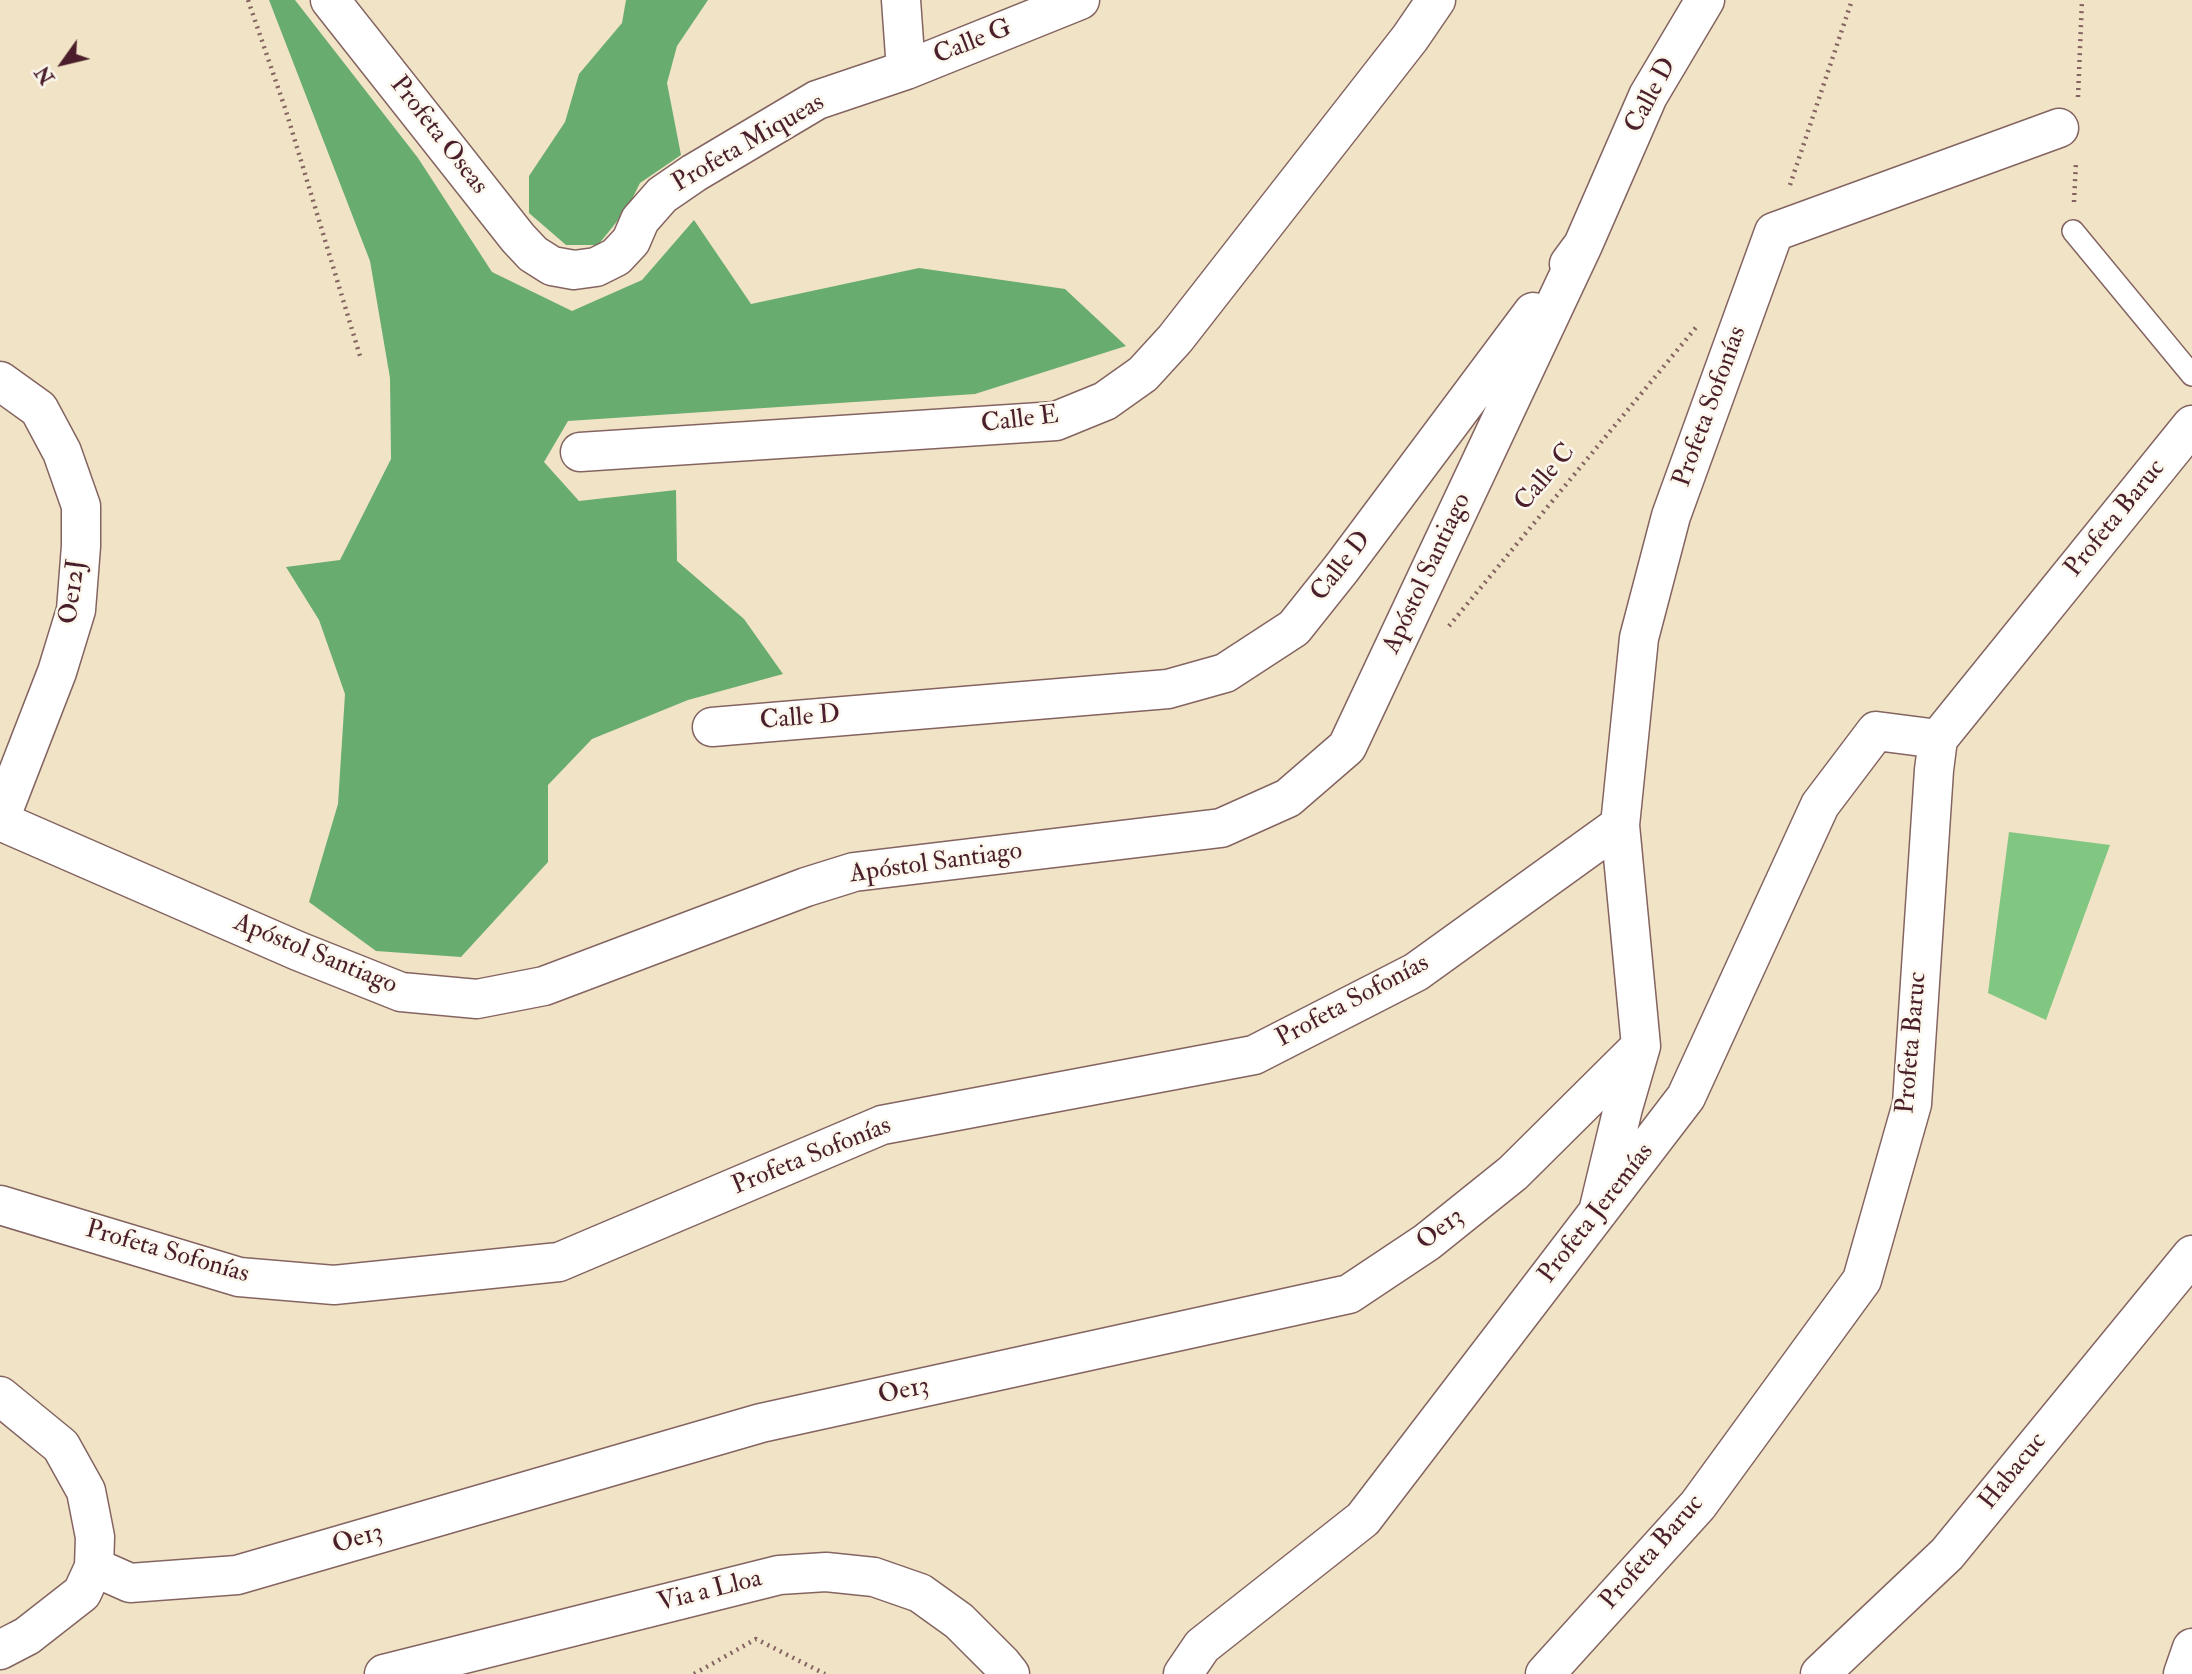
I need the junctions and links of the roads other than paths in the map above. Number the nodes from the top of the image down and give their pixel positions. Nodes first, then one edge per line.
1 (330, 0) edge
2 (901, 0) edge
3 (1080, 0) edge
4 (1436, 0) edge
5 (1705, 0) edge
6 (906, 70) junction
7 (2059, 128) dead end
8 (2073, 231) dead end
9 (1583, 245) junction
10 (552, 266) joint
11 (2192, 375) edge
12 (0, 381) edge
13 (2192, 425) edge
14 (580, 452) dead end
15 (712, 727) dead end
16 (1938, 738) junction
17 (0, 820) edge
18 (1620, 825) junction
19 (1641, 1046) junction
20 (0, 1205) edge
21 (1598, 1212) junction
22 (2192, 1255) edge
23 (0, 1396) edge
24 (94, 1567) junction
25 (2192, 1648) edge
26 (0, 1650) edge
27 (384, 1674) edge
28 (1010, 1674) edge
29 (1183, 1674) edge
30 (1545, 1674) edge
31 (1820, 1674) edge
32 (2183, 1674) edge

1 - 10 street, Profeta Oseas
2 - 6 street
3 - 6 street, Calle G
4 - 14 street, Calle E
5 - 9 street, Calle D
6 - 10 street, Profeta Miqueas
7 - 18 street, Profeta Sofonías
8 - 11 lane
9 - 15 street, Calle D
9 - 17 street, Apóstol Santiago
12 - 17 street, Oe12J
13 - 16 street, Profeta Baruc
16 - 21 street, Profeta Jeremías
16 - 30 street, Profeta Baruc
18 - 19 street, Profeta Sofonías
18 - 20 street, Profeta Sofonías
19 - 21 street, Profeta Sofonías
19 - 24 street, Oe13
21 - 29 street, Profeta Jeremías
22 - 31 street, Habacuc
23 - 24 street
24 - 26 street
25 - 32 street
27 - 28 street, Via a Lloa

